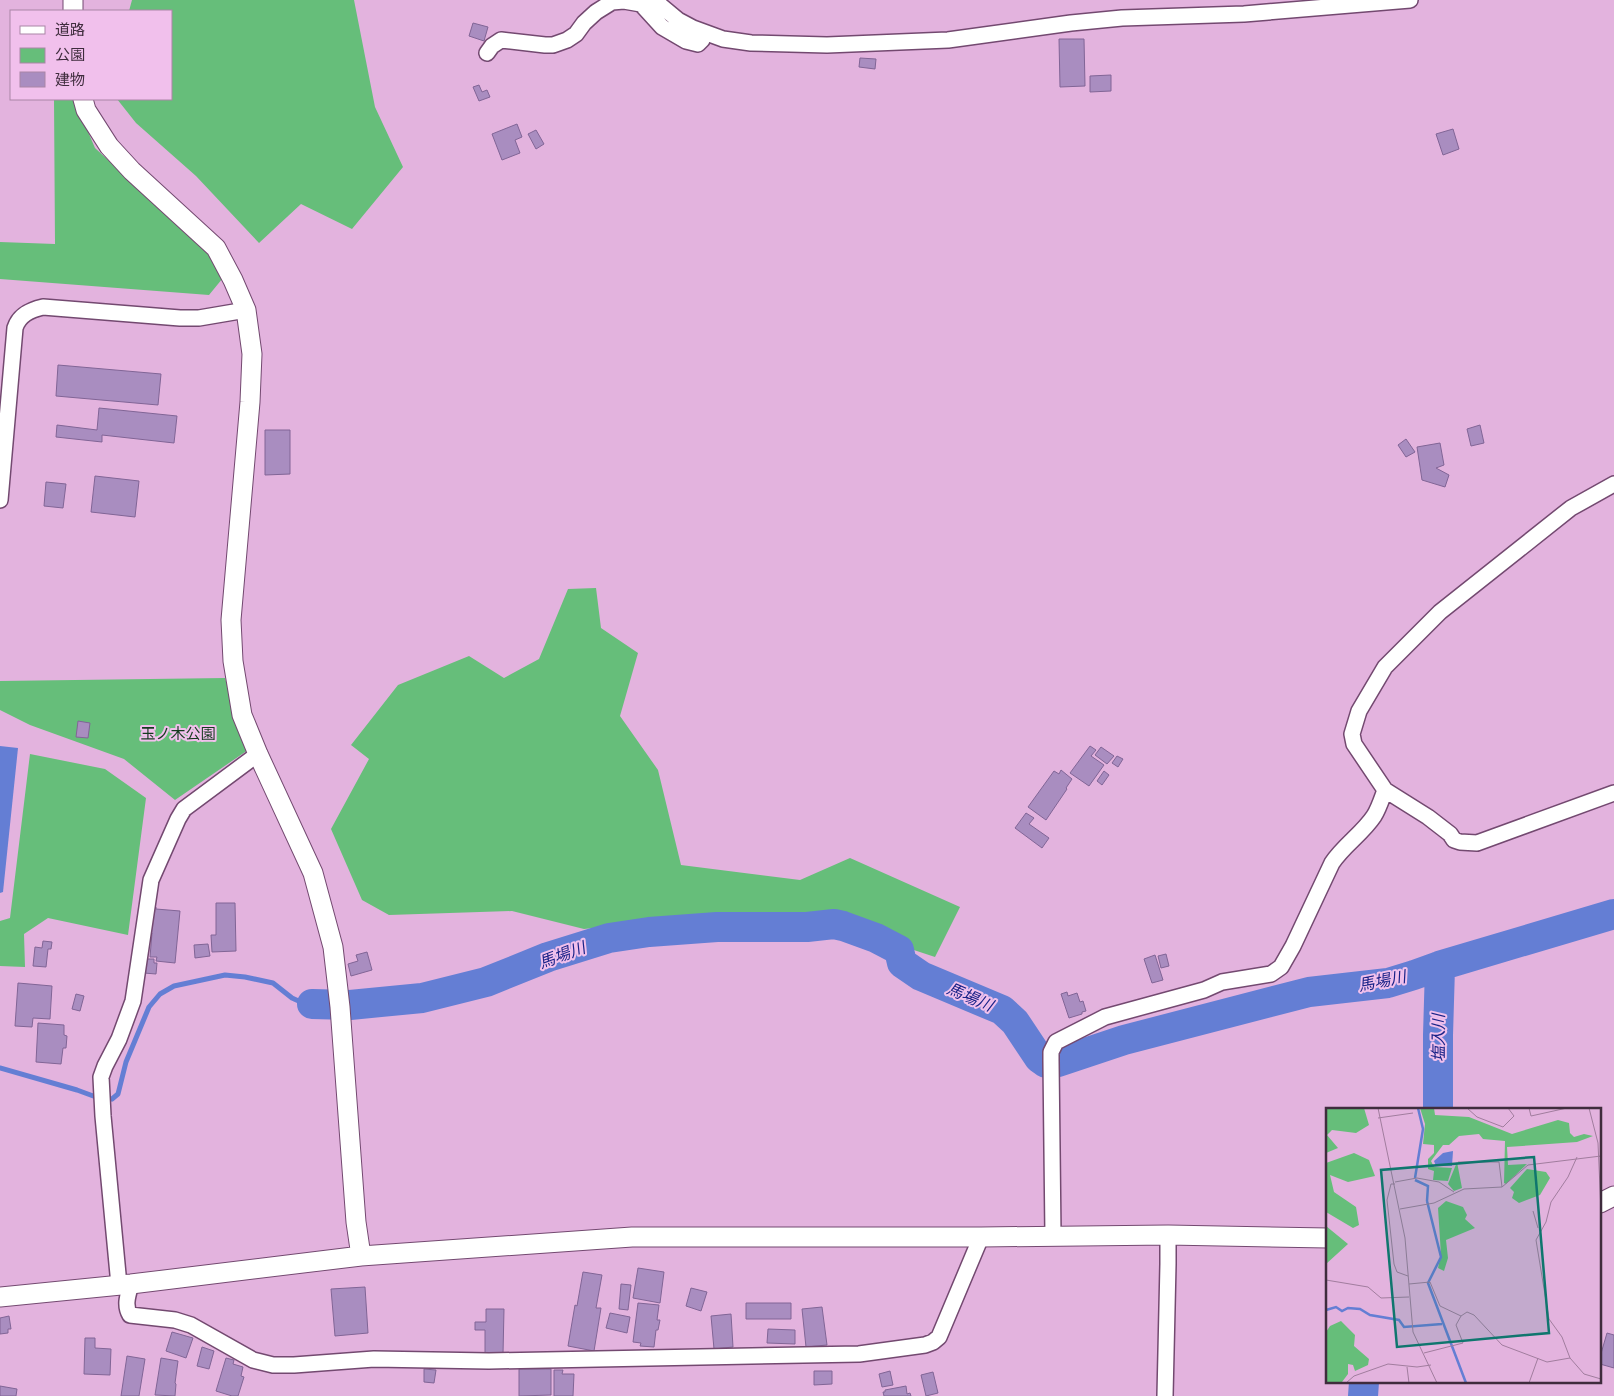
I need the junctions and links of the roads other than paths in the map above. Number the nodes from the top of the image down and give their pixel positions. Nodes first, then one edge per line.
1 (654, 0) edge
2 (1410, 0) edge
3 (704, 33) junction
4 (487, 53) dead end
5 (83, 100) edge
6 (246, 310) junction
7 (1614, 484) edge
8 (0, 500) edge
9 (258, 754) junction
10 (1385, 790) junction
11 (1614, 793) edge
12 (1614, 1196) edge
13 (1602, 1202) edge
14 (1053, 1236) junction
15 (1168, 1236) junction
16 (981, 1237) junction
17 (1326, 1238) edge
18 (361, 1256) junction
19 (125, 1285) junction
20 (0, 1297) edge
21 (1165, 1396) edge

1 - 3 street
2 - 3 street
3 - 4 street
5 - 6 street
6 - 8 street
6 - 9 street
7 - 10 street
9 - 18 street
9 - 19 street
10 - 11 street
10 - 14 street
12 - 13 street
14 - 15 street
14 - 16 street
15 - 17 street
15 - 21 street
16 - 18 street
16 - 19 street
18 - 19 street
19 - 20 street

